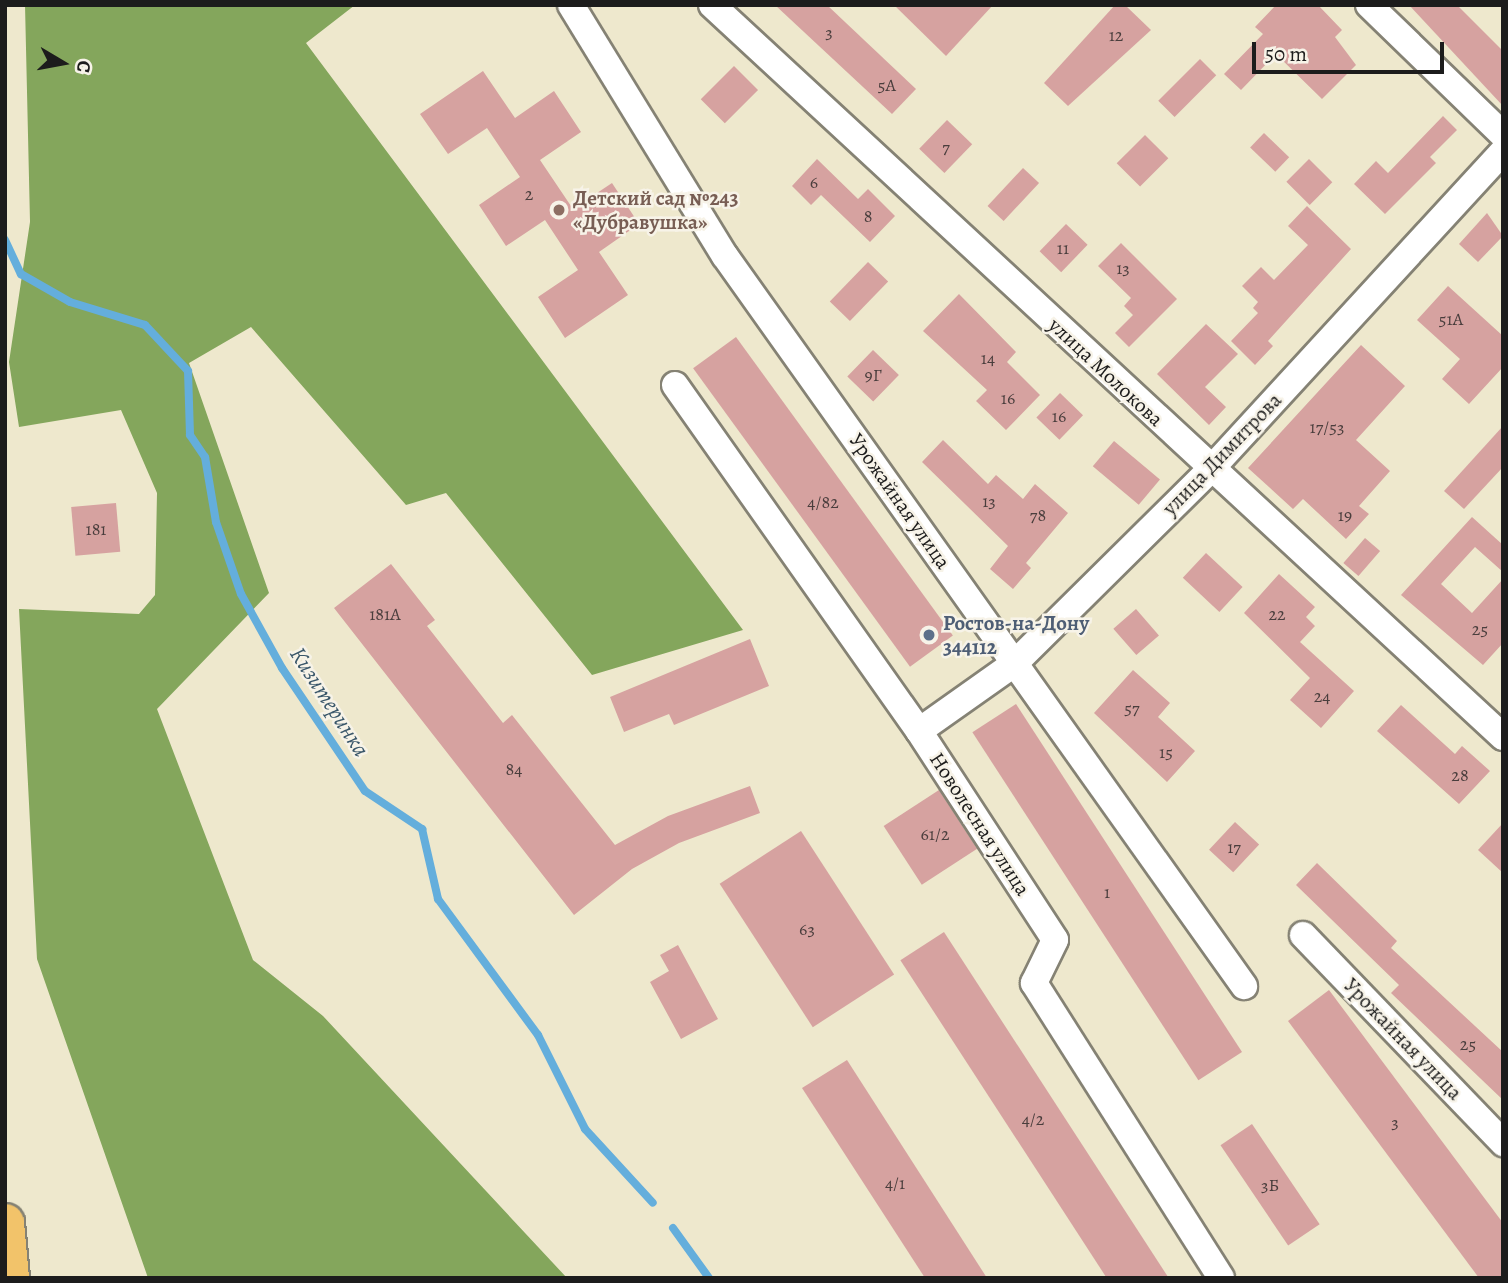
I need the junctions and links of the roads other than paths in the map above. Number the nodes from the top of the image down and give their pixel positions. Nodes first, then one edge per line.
1 (571, 5) edge
2 (712, 5) edge
3 (1369, 5) edge
4 (1503, 135) edge
5 (1503, 152) edge
6 (675, 385) dead end
7 (1211, 469) junction
8 (1015, 663) junction
9 (919, 731) junction
10 (1503, 737) edge
11 (1303, 935) dead end
12 (1244, 986) dead end
13 (1503, 1143) edge
14 (5, 1223) edge
15 (10, 1278) edge
16 (1221, 1278) edge

1 - 8 street, Урожайная улица
2 - 7 street, улица Молокова
3 - 4 street
5 - 7 street, улица Димитрова
6 - 9 street, Новолесная улица
7 - 8 street, улица Димитрова
7 - 10 street, улица Молокова
8 - 9 street, улица Димитрова
8 - 12 street, Урожайная улица
9 - 16 street, Новолесная улица
11 - 13 street, Урожайная улица
14 - 15 main road

